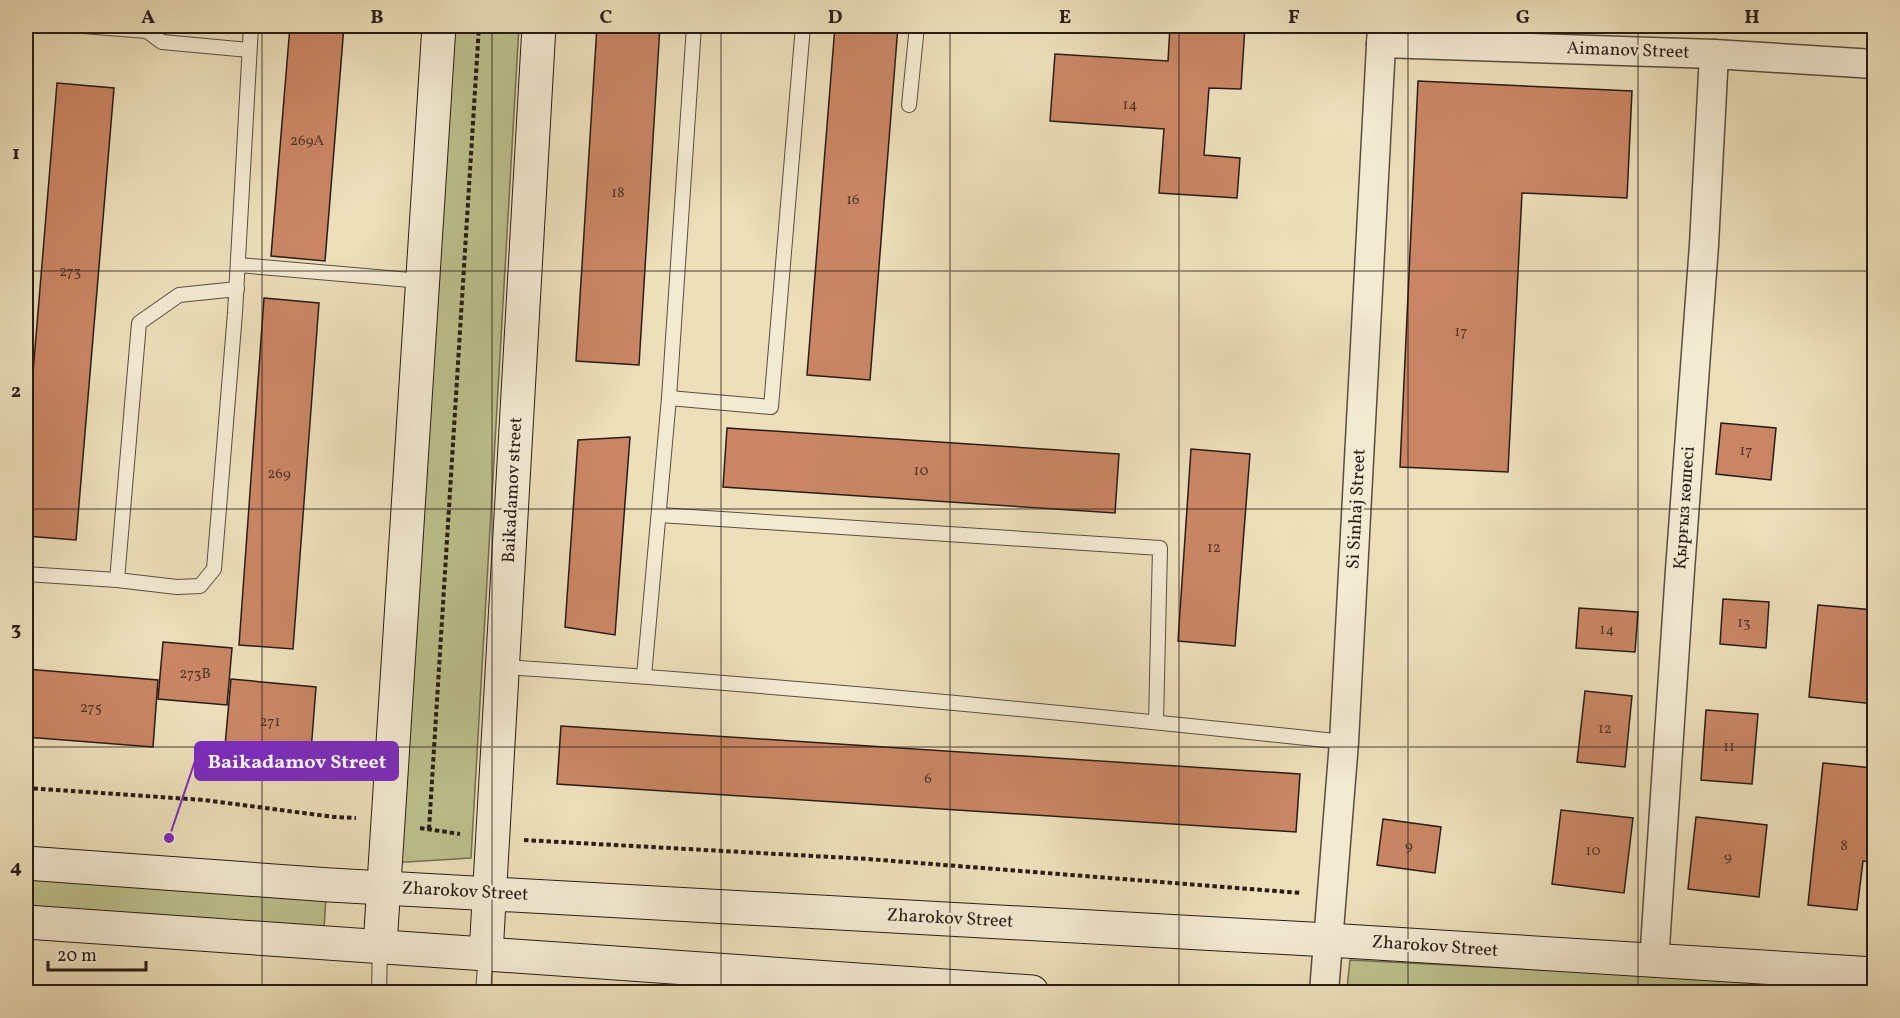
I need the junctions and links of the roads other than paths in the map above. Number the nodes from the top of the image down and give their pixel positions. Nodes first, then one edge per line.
1 (83, 26) edge
2 (251, 26) edge
3 (439, 26) edge
4 (539, 26) edge
5 (694, 26) edge
6 (803, 26) edge
7 (917, 26) edge
8 (147, 28) edge
9 (1382, 34) edge
10 (249, 50) junction
11 (1714, 54) junction
12 (1875, 64) edge
13 (909, 105) dead end
14 (238, 265) junction
15 (422, 281) junction
16 (237, 289) junction
17 (669, 398) junction
18 (660, 515) junction
19 (26, 574) edge
20 (117, 580) junction
21 (503, 667) junction
22 (644, 676) junction
23 (1156, 722) junction
24 (1344, 742) junction
25 (26, 863) edge
26 (382, 888) junction
27 (490, 894) junction
28 (26, 922) edge
29 (1328, 940) junction
30 (380, 946) junction
31 (486, 954) junction
32 (1654, 962) junction
33 (1875, 974) edge
34 (379, 993) edge
35 (483, 993) edge
36 (1032, 993) edge
37 (1324, 993) edge

1 - 8 lane
2 - 10 lane
3 - 15 main road
4 - 21 main road, Baikadamov street
5 - 17 lane
6 - 17 lane
7 - 13 lane
8 - 10 lane
9 - 11 street, Aimanov Street
9 - 24 street, Si Sinhaj Street
10 - 14 lane
11 - 12 street, Aimanov Street
11 - 32 street, Қырғыз көшесі
14 - 15 lane
14 - 16 lane
15 - 26 main road
16 - 20 lane
16 - 20 lane
17 - 18 lane
18 - 22 lane
18 - 23 lane
19 - 20 lane
21 - 22 lane
21 - 27 main road, Baikadamov street
22 - 23 lane
23 - 24 lane
24 - 29 street, Si Sinhaj Street
25 - 26 main road, Zharokov Street
26 - 27 main road, Zharokov Street
26 - 30 main road
27 - 29 main road, Zharokov Street
27 - 31 main road, Baikadamov street
28 - 30 main road
29 - 32 main road, Zharokov Street
29 - 37 street, Si Sinhaj Street
30 - 31 main road
30 - 34 lane
31 - 35 lane
31 - 36 main road
32 - 33 main road, Zharokov Street

